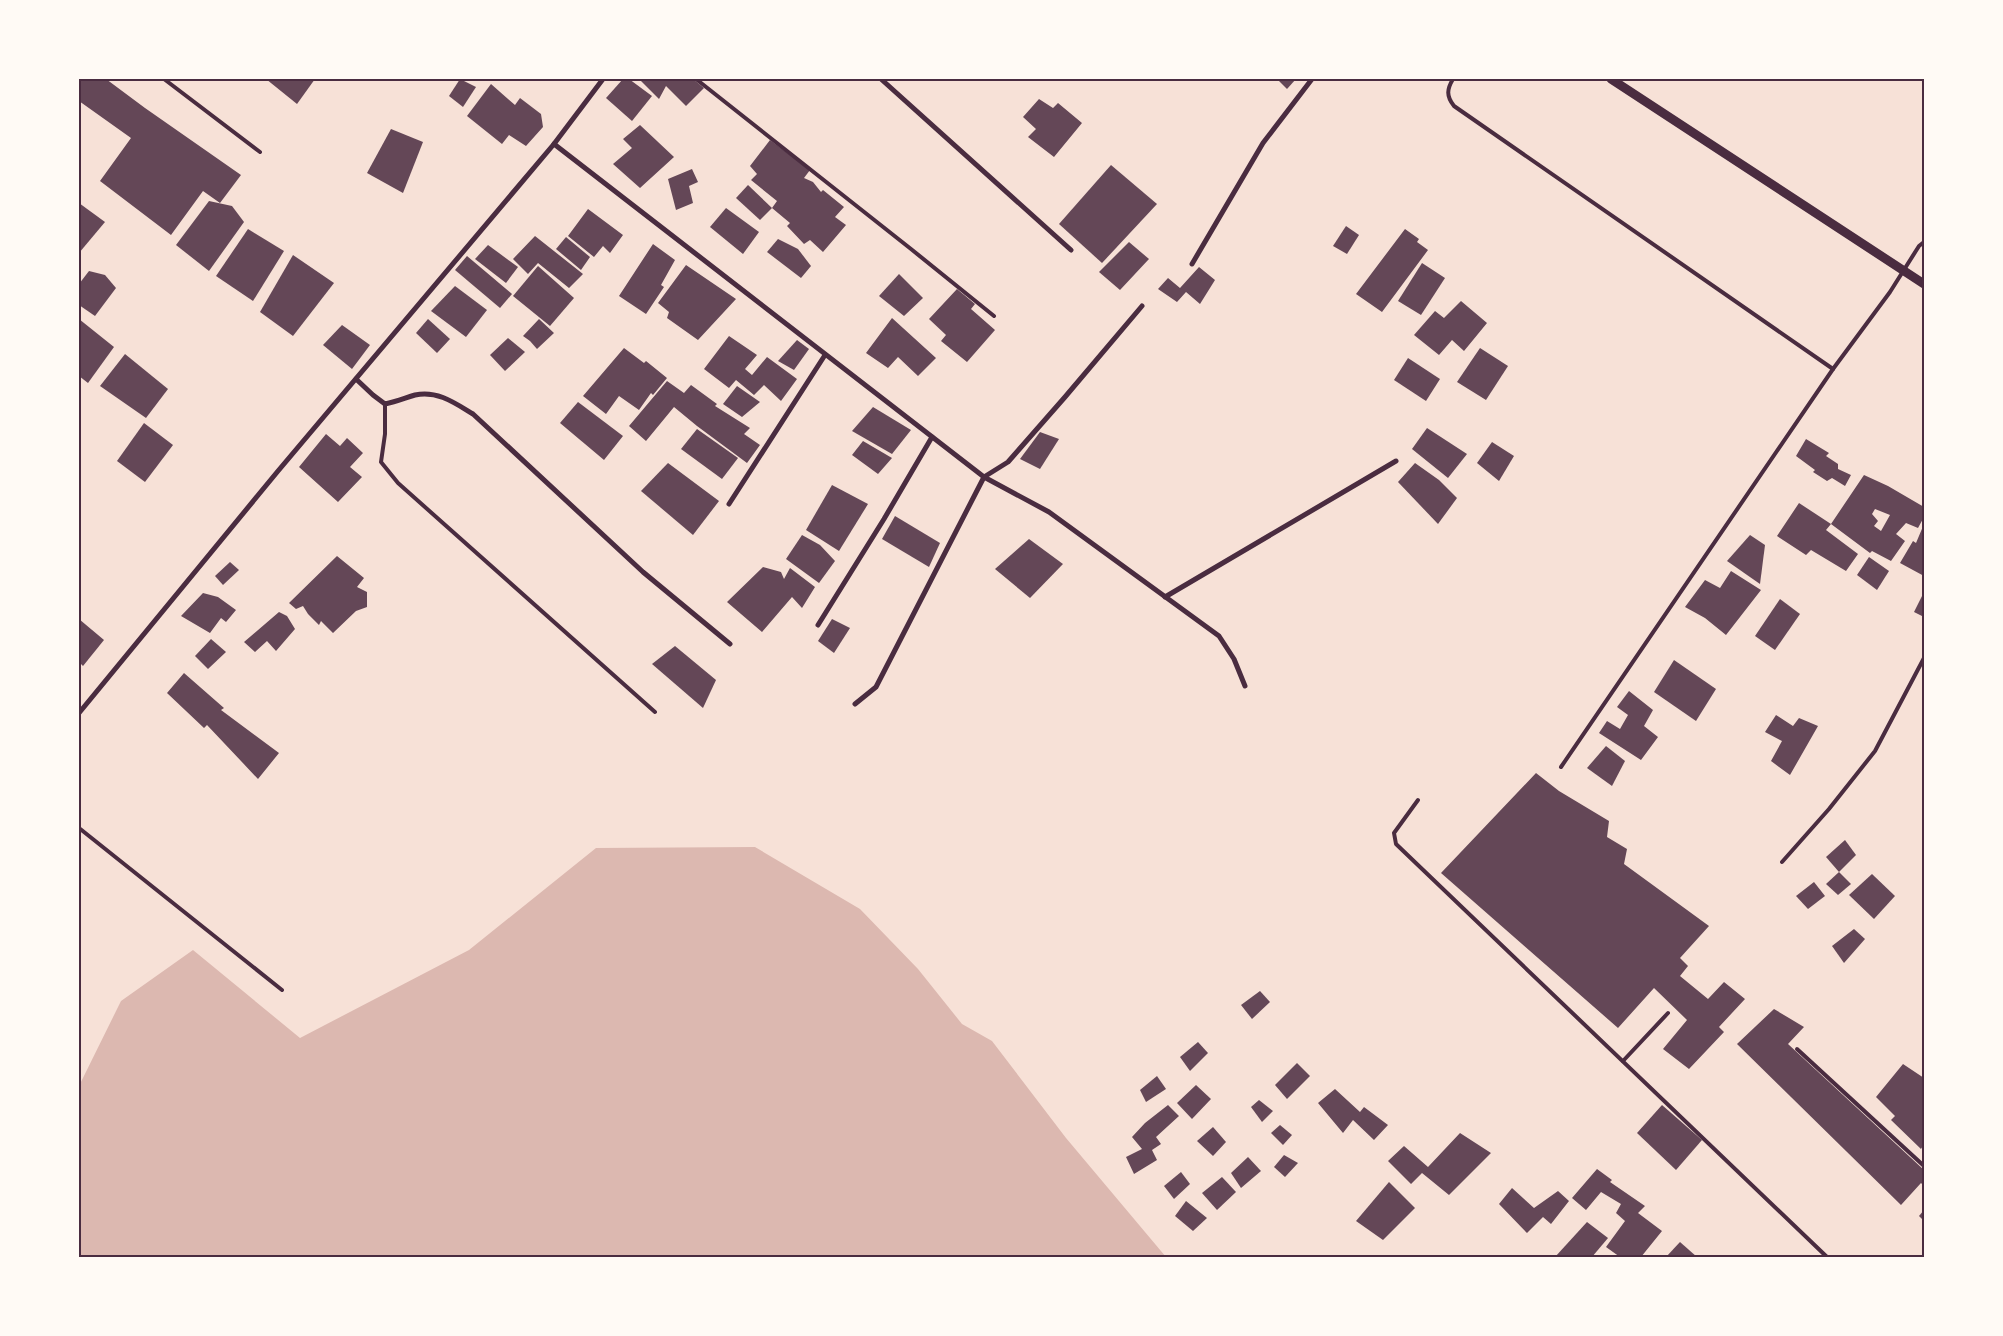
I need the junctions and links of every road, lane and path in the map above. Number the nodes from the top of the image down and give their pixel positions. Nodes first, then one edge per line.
1 (164, 79) edge
2 (603, 79) edge
3 (696, 79) edge
4 (881, 79) edge
5 (1312, 79) edge
6 (1454, 79) edge
7 (1611, 79) edge
8 (554, 144) junction
9 (260, 152) dead end
10 (1924, 242) edge
11 (1071, 250) dead end
12 (1192, 264) dead end
13 (1904, 270) junction
14 (1924, 284) edge
15 (1142, 306) dead end
16 (994, 316) dead end
17 (825, 355) junction
18 (1833, 370) junction
19 (356, 379) junction
20 (385, 404) junction
21 (932, 437) junction
22 (1396, 461) dead end
23 (984, 477) junction
24 (729, 504) dead end
25 (1165, 597) junction
26 (818, 625) dead end
27 (730, 644) dead end
28 (1924, 658) edge
29 (1245, 686) dead end
30 (855, 704) dead end
31 (655, 712) dead end
32 (79, 713) edge
33 (1561, 767) dead end
34 (1418, 800) dead end
35 (79, 828) edge
36 (1782, 862) dead end
37 (282, 990) dead end
38 (1668, 1013) dead end
39 (1797, 1049) dead end
40 (1623, 1061) junction
41 (1924, 1166) edge
42 (1827, 1257) edge

1 - 9 lane
2 - 8 street
3 - 16 lane
4 - 11 street
5 - 12 street
6 - 18 lane
7 - 13 street
8 - 17 street
8 - 19 street
10 - 13 lane
13 - 14 street
13 - 18 lane
15 - 23 street
17 - 21 street
17 - 24 street
18 - 33 lane
19 - 20 street
19 - 32 street
20 - 27 street
20 - 31 lane
21 - 23 street
21 - 26 street
22 - 25 street
23 - 25 street
23 - 30 street
25 - 29 street
28 - 36 lane
34 - 40 lane
35 - 37 lane
38 - 40 lane
39 - 41 lane
40 - 42 lane

